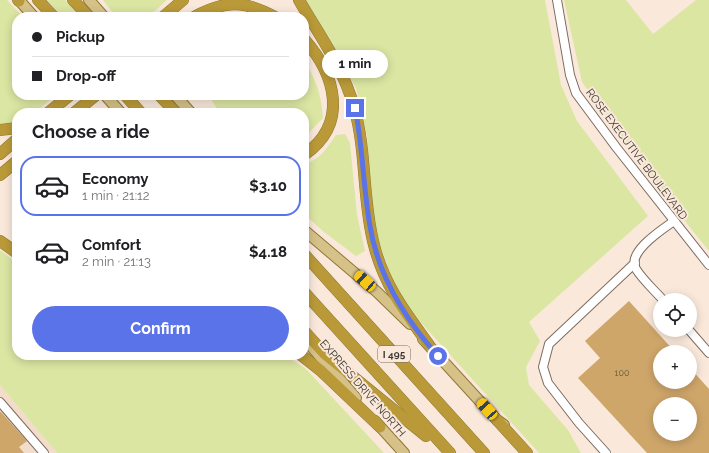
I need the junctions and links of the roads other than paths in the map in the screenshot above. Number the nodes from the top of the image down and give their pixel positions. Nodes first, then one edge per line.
1 (19, 0) edge
2 (38, 0) edge
3 (73, 0) edge
4 (89, 0) edge
5 (178, 0) edge
6 (183, 0) edge
7 (209, 0) edge
8 (299, 0) edge
9 (558, 0) edge
10 (30, 12) edge
11 (49, 12) edge
12 (84, 12) edge
13 (100, 12) edge
14 (168, 12) edge
15 (169, 12) edge
16 (195, 12) edge
17 (204, 12) edge
18 (263, 12) edge
19 (306, 12) edge
20 (309, 17) edge
21 (309, 45) edge
22 (64, 100) edge
23 (90, 100) edge
24 (109, 100) edge
25 (129, 100) edge
26 (164, 100) edge
27 (180, 100) edge
28 (58, 105) junction
29 (53, 108) edge
30 (54, 108) edge
31 (80, 108) edge
32 (117, 108) edge
33 (137, 108) edge
34 (171, 108) edge
35 (187, 108) edge
36 (12, 129) edge
37 (0, 130) edge
38 (12, 143) edge
39 (309, 151) edge
40 (0, 154) edge
41 (12, 165) edge
42 (0, 175) edge
43 (674, 221) junction
44 (309, 234) edge
45 (0, 241) edge
46 (12, 249) edge
47 (309, 260) edge
48 (634, 263) junction
49 (709, 265) edge
50 (657, 293) edge
51 (309, 298) edge
52 (309, 337) edge
53 (695, 337) edge
54 (309, 344) edge
55 (429, 345) junction
56 (709, 353) edge
57 (307, 360) edge
58 (0, 402) edge
59 (497, 420) junction
60 (380, 427) junction
61 (44, 453) edge
62 (404, 453) edge
63 (446, 453) edge
64 (450, 453) edge
65 (484, 453) edge
66 (527, 453) edge
67 (533, 453) edge
68 (606, 453) edge

1 - 10 main road
2 - 11 highway
3 - 12 highway
4 - 13 main road
5 - 14 highway
6 - 15 highway
7 - 16 highway
8 - 19 highway
9 - 43 street, ROSE EXECUTIVE BOULEVARD
17 - 18 highway
20 - 55 highway
21 - 39 highway
22 - 28 highway
23 - 31 highway
24 - 32 main road
25 - 33 highway
26 - 34 highway
27 - 35 main road
28 - 29 highway
28 - 30 highway
36 - 37 highway
38 - 40 highway
41 - 42 highway
43 - 48 street
43 - 49 street, ROSE EXECUTIVE BOULEVARD
44 - 55 main road
45 - 46 highway
47 - 65 highway, I 495
48 - 50 street
48 - 68 street
51 - 64 highway, I 495
52 - 63 highway
53 - 56 street
54 - 60 main road, EXPRESS DRIVE NORTH
55 - 59 main road
57 - 60 highway
58 - 61 street
59 - 66 highway
59 - 67 main road
60 - 62 main road, EXPRESS DRIVE NORTH

